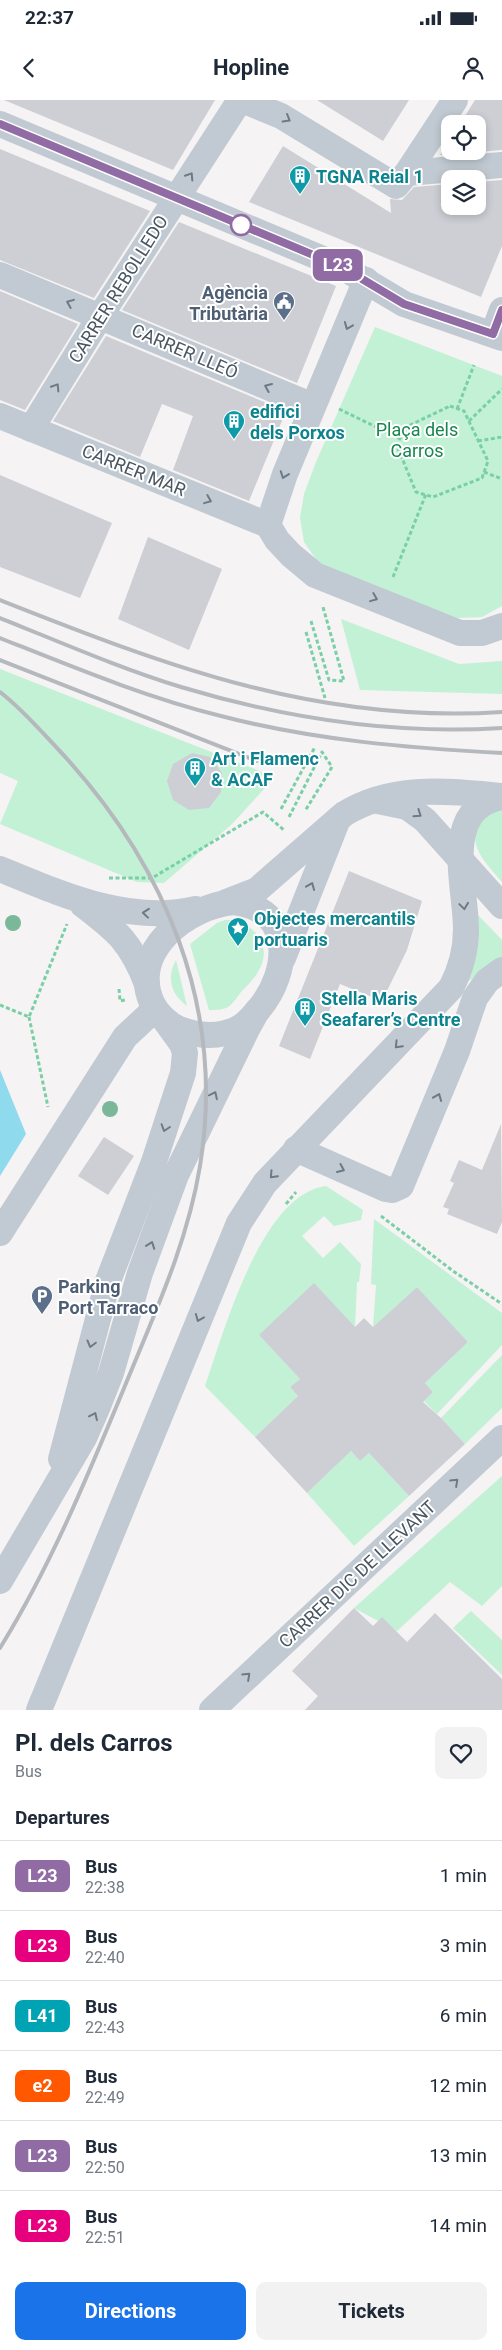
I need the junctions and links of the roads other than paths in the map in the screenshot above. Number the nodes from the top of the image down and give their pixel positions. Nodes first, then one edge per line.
1 (241, 100) edge
2 (455, 100) edge
3 (0, 124) edge
4 (502, 165) edge
5 (402, 179) junction
6 (176, 198) junction
7 (0, 275) edge
8 (366, 280) junction
9 (502, 310) edge
10 (101, 315) junction
11 (497, 336) edge
12 (313, 406) junction
13 (0, 416) edge
14 (31, 429) junction
15 (268, 525) junction
16 (502, 626) edge
17 (502, 796) edge
18 (372, 801) junction
19 (338, 819) junction
20 (460, 858) junction
21 (0, 869) edge
22 (217, 904) junction
23 (502, 906) edge
24 (72, 911) junction
25 (280, 964) junction
26 (502, 970) edge
27 (147, 984) junction
28 (258, 1011) junction
29 (159, 1014) junction
30 (296, 1149) junction
31 (0, 1233) edge
32 (107, 1261) junction
33 (140, 1273) junction
34 (502, 1438) edge
35 (54, 1489) junction
36 (0, 1581) edge
37 (40, 1710) edge
38 (212, 1710) edge

1 -> 5 street
6 -> 1 street, CARRER REBOLLEDO
2 - 5 street
3 - 6 street
4 - 5 street
6 - 8 street
6 - 10 street, CARRER REBOLLEDO
10 -> 7 street, CARRER LLEÓ
8 - 11 street
8 -> 12 street
9 - 11 street
12 -> 10 street, CARRER LLEÓ
14 -> 10 street, CARRER REBOLLEDO
12 -> 15 street
13 - 14 street, CARRER MAR
14 -> 15 street, CARRER MAR
15 -> 16 street
17 - 18 street
17 - 20 street
18 - 19 street
18 -> 20 street
19 - 22 street
25 -> 19 street
20 - 23 street
20 -> 30 street
21 - 24 street
22 -> 24 street
22 - 25 street
22 - 27 street
24 - 27 street
25 - 28 street
30 -> 26 street
27 - 29 street
28 - 29 street
33 -> 28 street
29 - 31 street
29 -> 32 street
30 -> 37 street
32 - 33 street
32 -> 35 street
35 -> 33 street
38 -> 34 street, CARRER DIC DE LLEVANT
35 - 36 street

